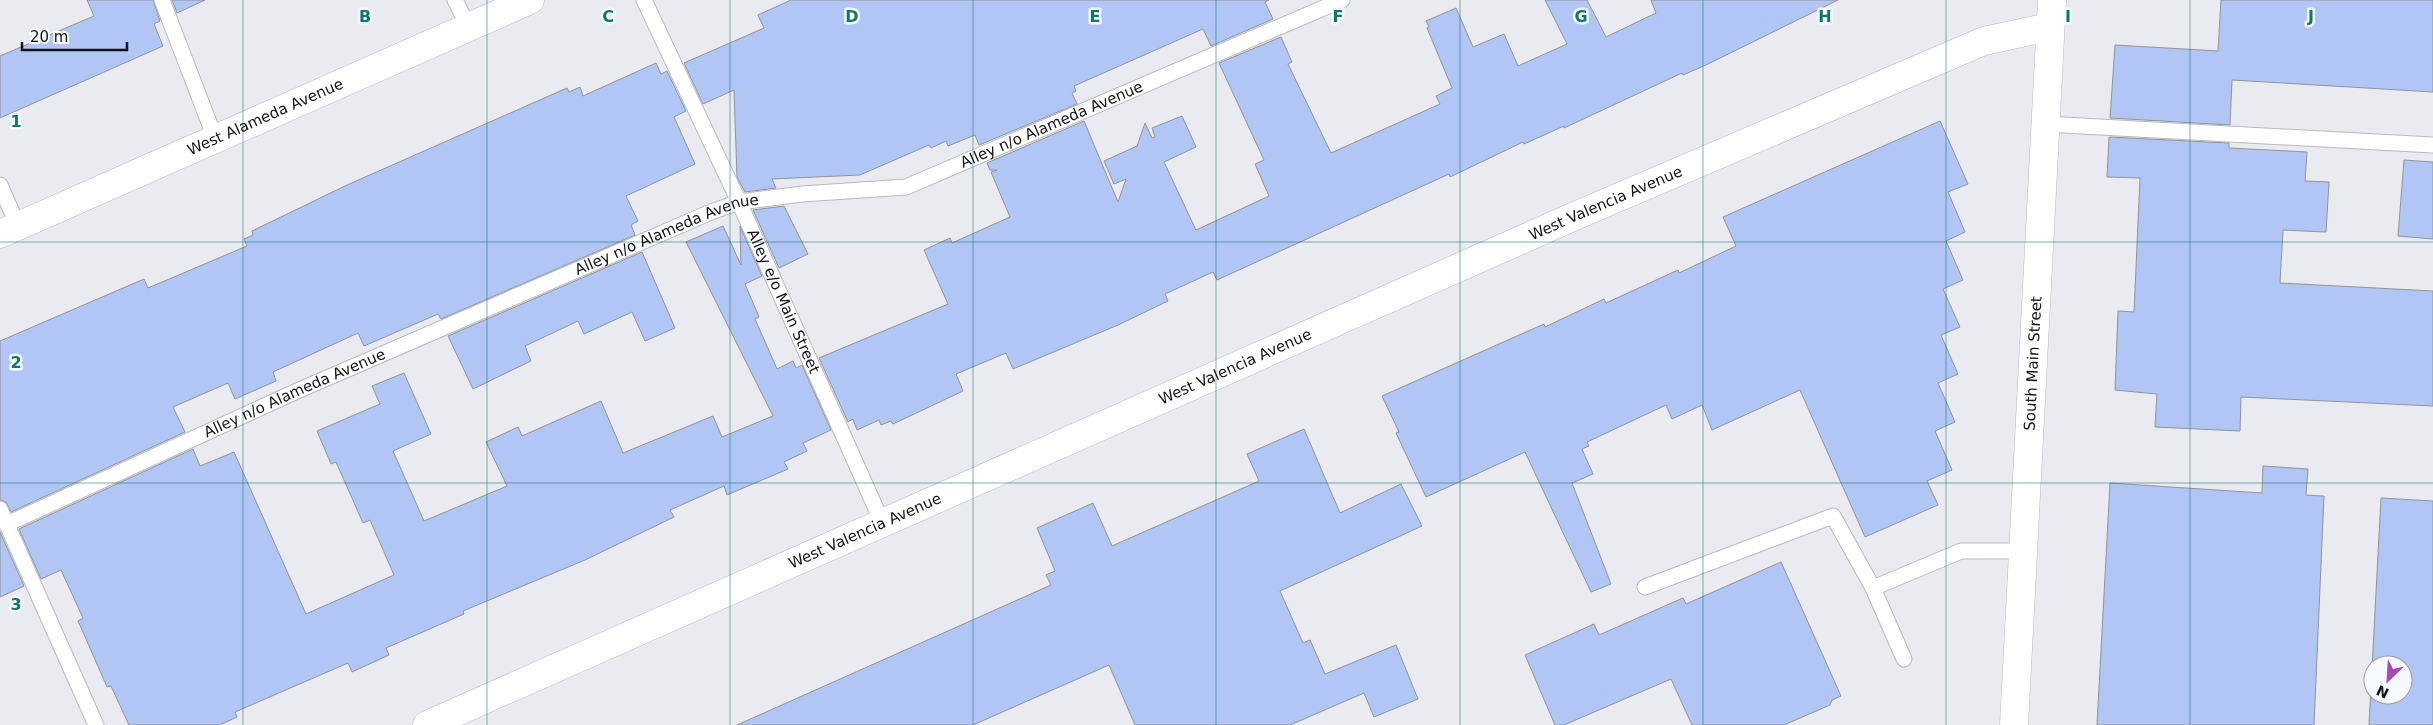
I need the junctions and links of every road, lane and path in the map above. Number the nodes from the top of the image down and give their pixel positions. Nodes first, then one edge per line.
1 (162, 0) edge
2 (456, 0) edge
3 (530, 0) edge
4 (644, 0) edge
5 (1342, 0) edge
6 (2052, 0) edge
7 (469, 28) junction
8 (2049, 28) junction
9 (2044, 124) junction
10 (216, 138) junction
11 (2433, 145) edge
12 (0, 186) edge
13 (739, 202) junction
14 (9, 230) edge
15 (0, 509) edge
16 (882, 522) junction
17 (7, 524) junction
18 (2024, 551) junction
19 (1645, 587) dead end
20 (1873, 588) junction
21 (1904, 659) dead end
22 (96, 725) edge
23 (427, 725) edge
24 (2014, 725) edge

1 - 10 lane
2 - 7 lane
3 - 7 street, West Alameda Avenue
4 - 13 lane, Alley e/o Main Street
5 - 13 lane, Alley n/o Alameda Avenue
6 - 8 street, South Main Street
7 - 10 street, West Alameda Avenue
8 - 9 street, South Main Street
8 - 16 street, West Valencia Avenue
9 - 11 lane
9 - 18 street, South Main Street
10 - 14 street, West Alameda Avenue
12 - 14 lane
13 - 16 lane, Alley e/o Main Street
13 - 17 lane, Alley n/o Alameda Avenue
15 - 17 lane
16 - 23 street, West Valencia Avenue
17 - 22 lane
18 - 20 lane
18 - 24 street, South Main Street
19 - 20 lane
20 - 21 lane

